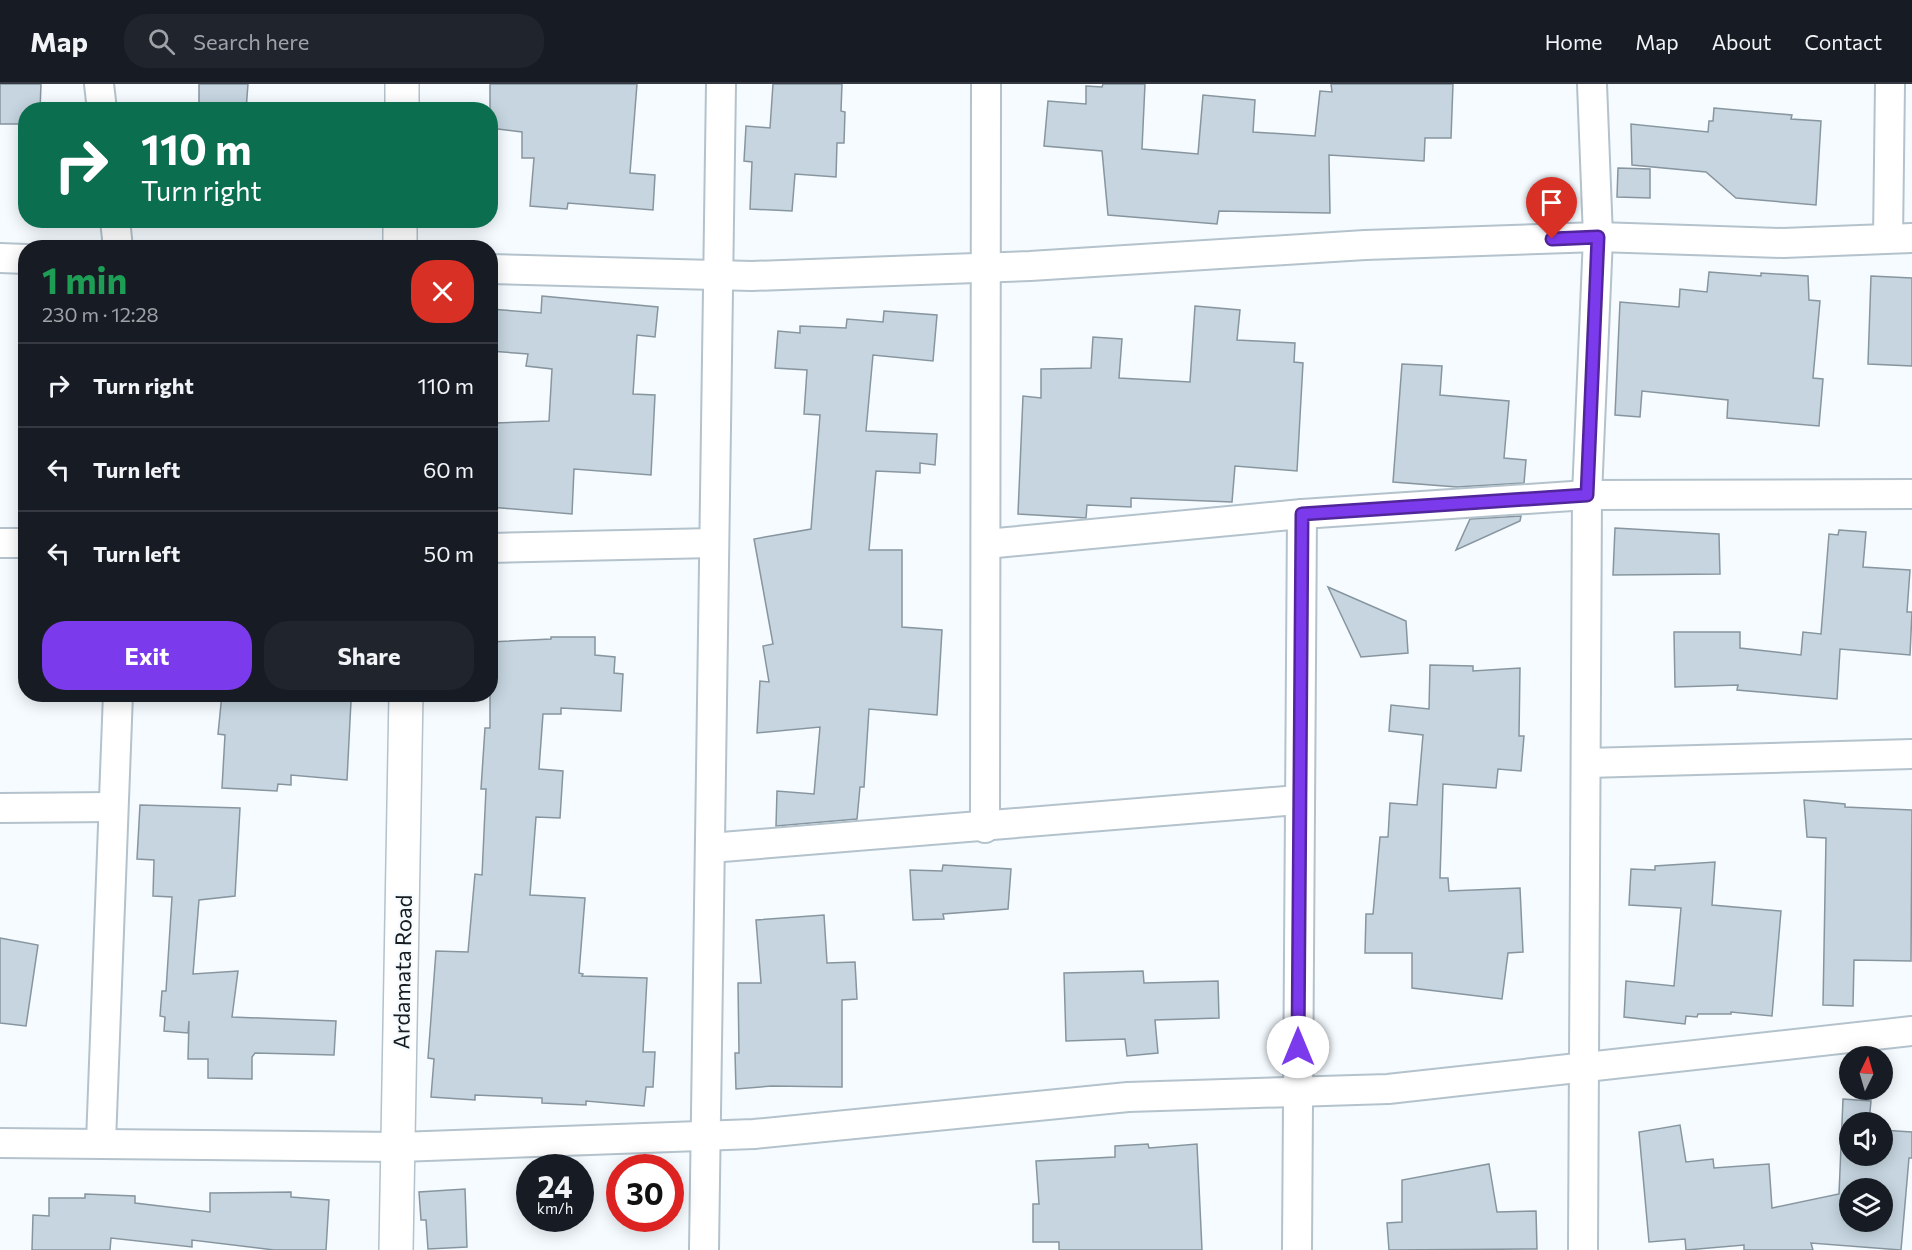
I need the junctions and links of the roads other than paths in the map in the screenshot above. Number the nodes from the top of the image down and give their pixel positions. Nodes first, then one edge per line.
1 (99, 84) edge
2 (402, 84) edge
3 (720, 84) edge
4 (986, 84) edge
5 (1592, 84) edge
6 (1890, 84) edge
7 (101, 102) edge
8 (402, 102) edge
9 (1598, 237) junction
10 (1900, 238) edge
11 (0, 258) edge
12 (18, 259) edge
13 (987, 268) junction
14 (498, 269) edge
15 (717, 275) junction
16 (1912, 494) edge
17 (1587, 495) junction
18 (1302, 514) junction
19 (0, 543) edge
20 (18, 543) edge
21 (714, 543) junction
22 (986, 544) junction
23 (498, 548) edge
24 (117, 702) edge
25 (406, 702) edge
26 (1912, 754) edge
27 (1586, 763) junction
28 (1298, 800) junction
29 (112, 807) junction
30 (0, 808) edge
31 (985, 828) junction
32 (710, 848) junction
33 (1912, 1031) edge
34 (1583, 1068) junction
35 (1298, 1092) junction
36 (705, 1136) junction
37 (101, 1142) junction
38 (0, 1143) edge
39 (399, 1147) junction
40 (396, 1250) edge
41 (704, 1250) edge
42 (1297, 1250) edge
43 (1583, 1250) edge

1 - 7 street
2 - 8 main road
3 - 15 street
4 - 13 street
5 - 9 street
6 - 10 street
9 - 10 street
9 - 13 street
9 - 17 street
11 - 12 street
13 - 15 street
13 - 22 street
14 - 15 street
15 - 21 street
16 - 17 street
17 - 18 street
17 - 27 street
18 - 22 street
18 - 28 street
19 - 20 street
21 - 23 street
21 - 32 street
22 - 31 street
24 - 29 street
25 - 39 main road, Ardamata Road
26 - 27 street
27 - 34 street
28 - 31 street
28 - 35 street
29 - 30 street
29 - 37 street
31 - 32 street
32 - 36 street
33 - 34 street
34 - 35 street
34 - 43 street
35 - 36 street
35 - 42 street
36 - 39 street
36 - 41 street
37 - 38 street
37 - 39 street
39 - 40 main road, Ardamata Road

